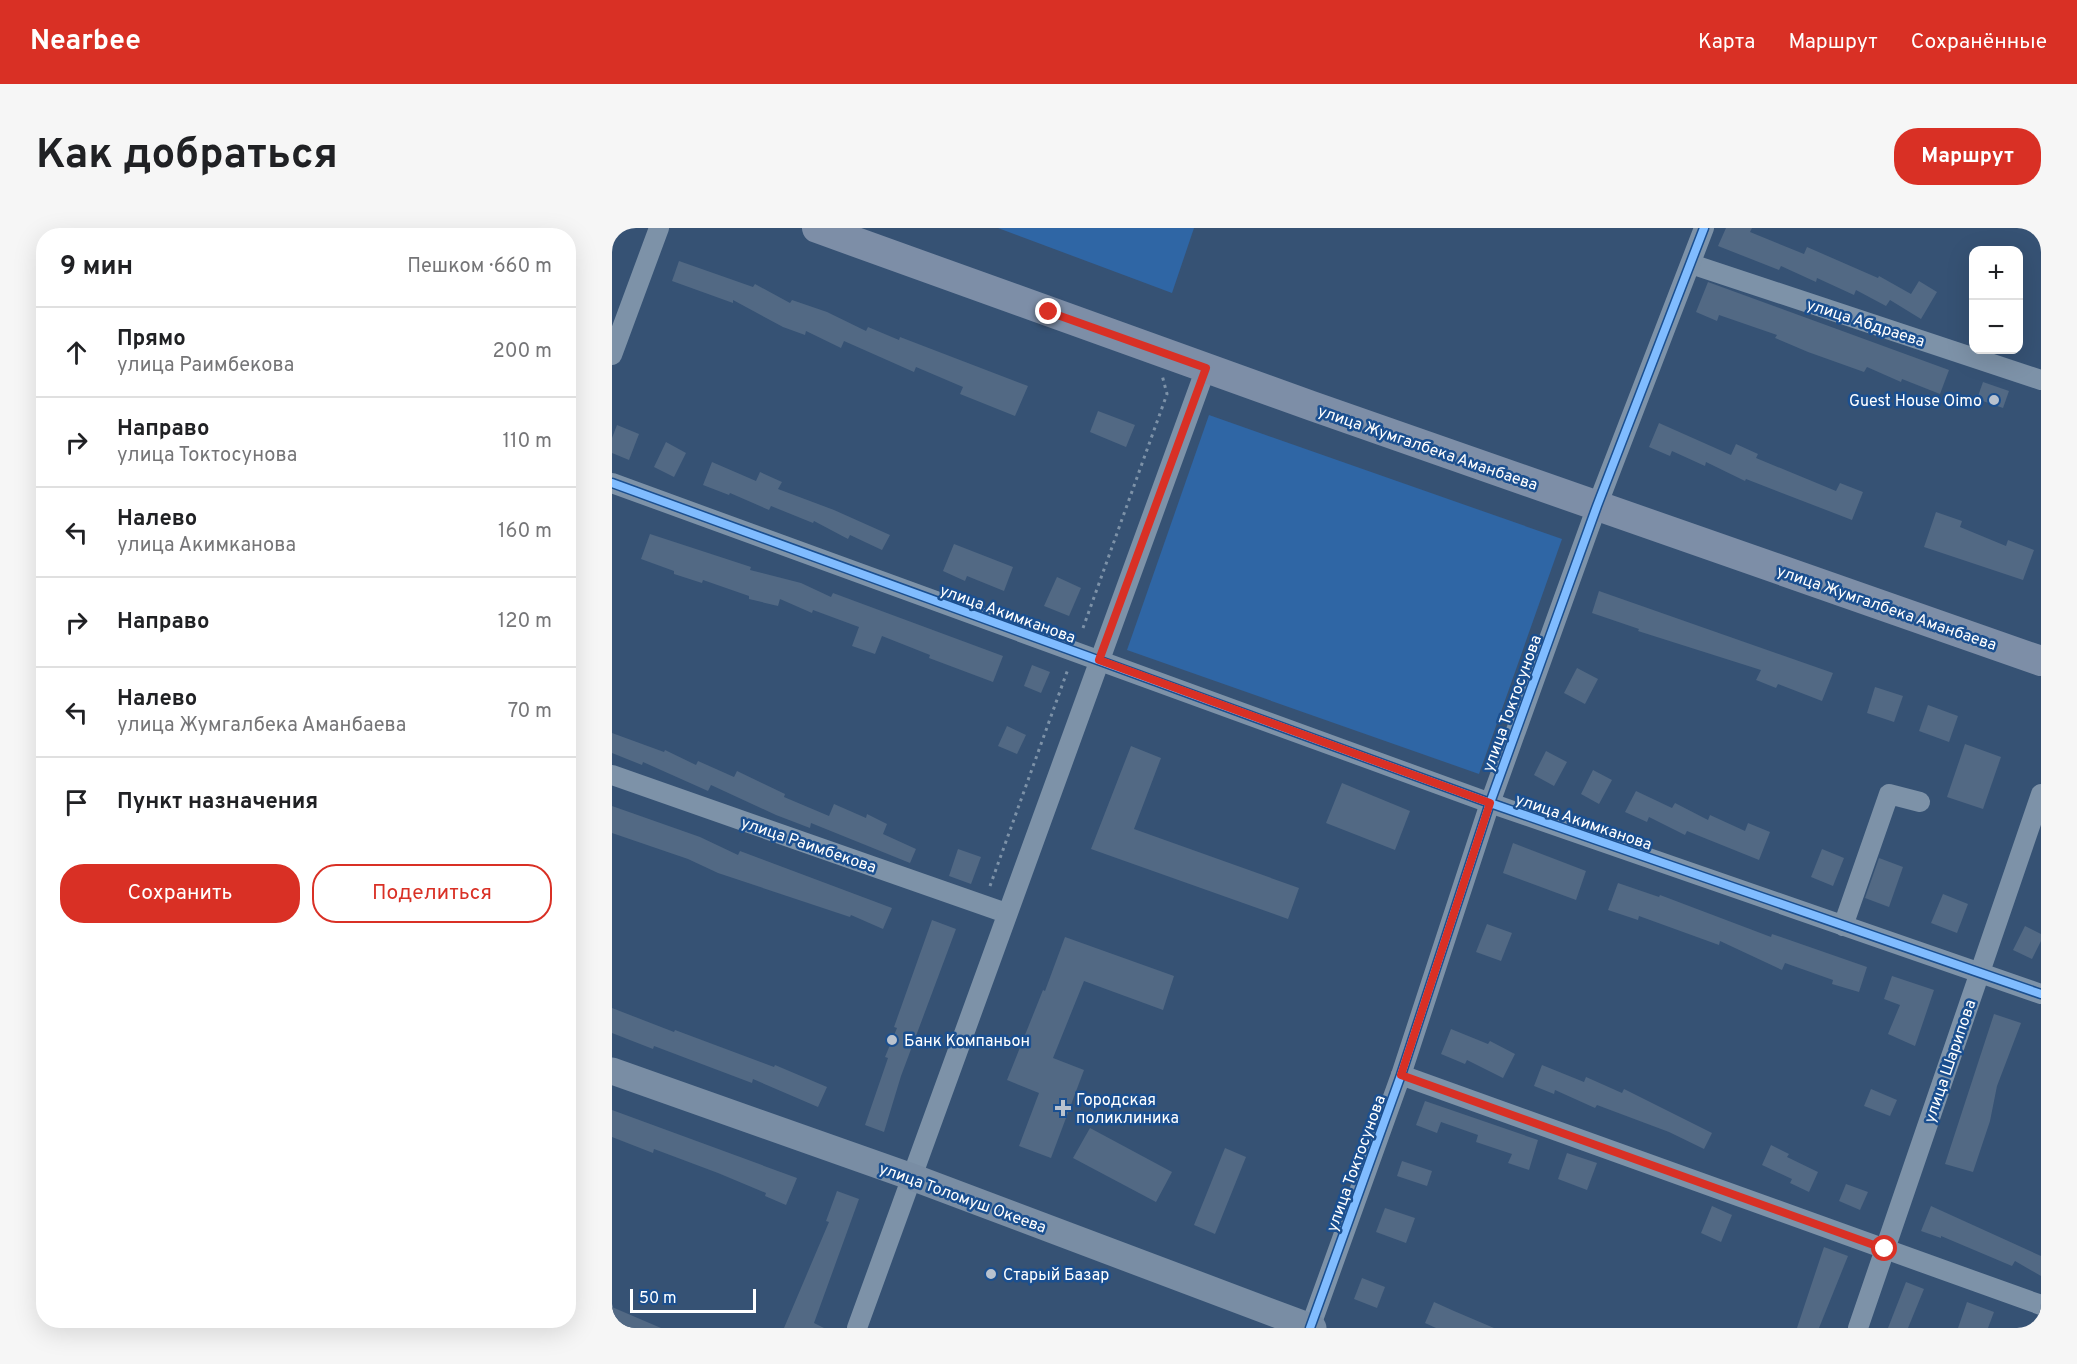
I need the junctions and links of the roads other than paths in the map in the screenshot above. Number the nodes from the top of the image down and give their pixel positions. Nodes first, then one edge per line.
1 (659, 228) edge
2 (817, 228) edge
3 (1704, 228) edge
4 (1691, 264) junction
5 (612, 356) edge
6 (1206, 368) junction
7 (2041, 380) edge
8 (612, 483) edge
9 (1596, 506) junction
10 (1099, 660) junction
11 (2041, 661) edge
12 (612, 775) edge
13 (2041, 794) edge
14 (1920, 802) dead end
15 (1490, 803) junction
16 (1006, 913) junction
17 (1843, 926) junction
18 (1980, 972) junction
19 (2041, 994) edge
20 (612, 1071) edge
21 (1401, 1075) junction
22 (912, 1177) junction
23 (1885, 1249) junction
24 (2041, 1305) edge
25 (857, 1328) edge
26 (1311, 1328) edge
27 (1858, 1328) edge

1 - 5 street
2 - 6 main road, улица Жумгалбека Аманбаева
3 - 4 street, улица Токтосунова
4 - 7 street, улица Абдраева
4 - 9 street, улица Токтосунова
6 - 9 main road, улица Жумгалбека Аманбаева
6 - 10 street
8 - 10 street, улица Акимканова
9 - 11 main road, улица Жумгалбека Аманбаева
9 - 15 street, улица Токтосунова
10 - 15 street, улица Акимканова
10 - 16 street
12 - 16 street, улица Раимбекова
13 - 18 street, улица Шарипова
14 - 17 street
15 - 17 street, улица Акимканова
15 - 21 street, улица Токтосунова
16 - 22 street
17 - 18 street, улица Акимканова
18 - 19 street, улица Акимканова
18 - 23 street, улица Шарипова
20 - 22 street, улица Толомуш Океева
21 - 23 street
21 - 26 street, улица Токтосунова
22 - 25 street
22 - 26 street, улица Толомуш Океева
23 - 24 street
23 - 27 street, улица Шарипова

